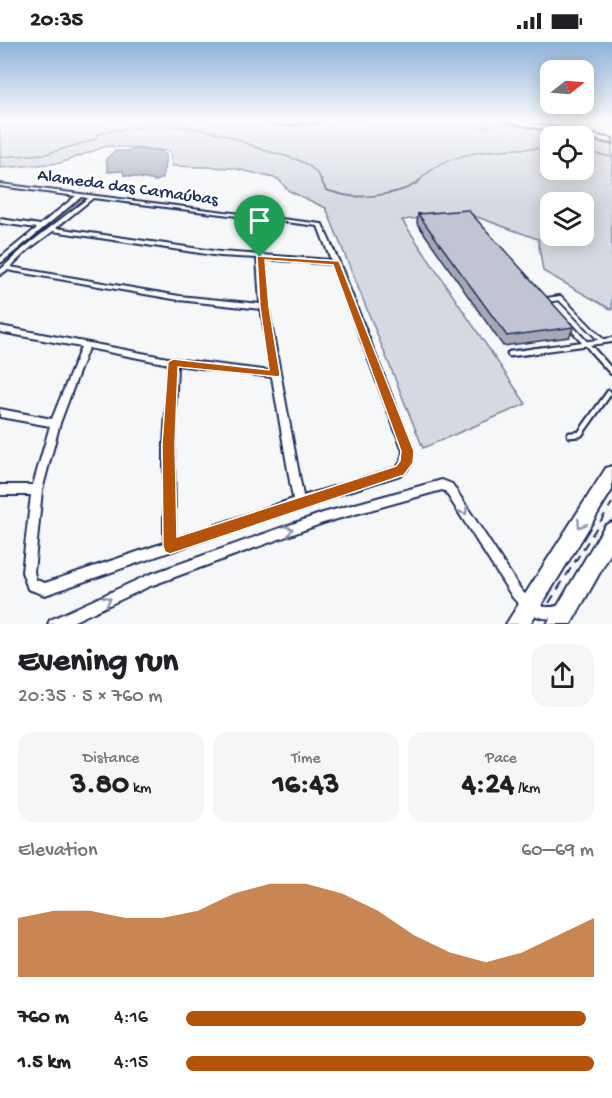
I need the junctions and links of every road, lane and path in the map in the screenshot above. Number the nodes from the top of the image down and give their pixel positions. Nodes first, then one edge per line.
1 (0, 185) edge
2 (79, 196) junction
3 (91, 198) junction
4 (0, 221) edge
5 (41, 227) junction
6 (52, 229) junction
7 (17, 247) junction
8 (27, 248) junction
9 (260, 257) junction
10 (0, 261) edge
11 (336, 262) junction
12 (3, 271) edge
13 (540, 293) edge
14 (546, 300) junction
15 (264, 307) junction
16 (554, 309) edge
17 (562, 317) edge
18 (0, 329) edge
19 (612, 340) edge
20 (602, 341) junction
21 (586, 343) junction
22 (85, 346) junction
23 (510, 354) dead end
24 (173, 362) junction
25 (612, 371) edge
26 (275, 374) junction
27 (609, 393) dead end
28 (0, 413) edge
29 (56, 423) junction
30 (570, 435) dead end
31 (612, 474) edge
32 (0, 490) edge
33 (37, 490) junction
34 (299, 502) junction
35 (612, 502) edge
36 (612, 534) edge
37 (170, 546) junction
38 (550, 612) edge
39 (54, 624) edge
40 (517, 624) edge

1 - 2 street, Alameda das Carnaúbas
2 - 3 street, Alameda das Carnaúbas
2 - 5 street
3 - 6 street
3 - 11 street, Alameda das Carnaúbas
4 - 5 street
5 - 7 street
6 - 8 street
6 - 9 street
7 - 8 street
7 - 10 street
8 - 12 street
9 - 11 street
9 - 15 street
11 - 34 street
12 - 15 street
13 - 14 lane
14 - 16 lane
14 - 20 lane
15 - 26 street
17 - 21 lane
18 - 22 street
19 - 20 lane
20 - 21 lane
21 - 23 lane
21 - 25 lane
22 - 24 street
22 - 29 street
24 - 26 street
24 - 37 street
26 - 34 street
27 - 30 lane
28 - 29 street
29 - 33 street
31 -> 38 highway
32 - 33 street
33 - 37 street
34 - 37 street
35 - 38 path
36 - 38 highway
39 -> 38 street
38 - 40 highway

